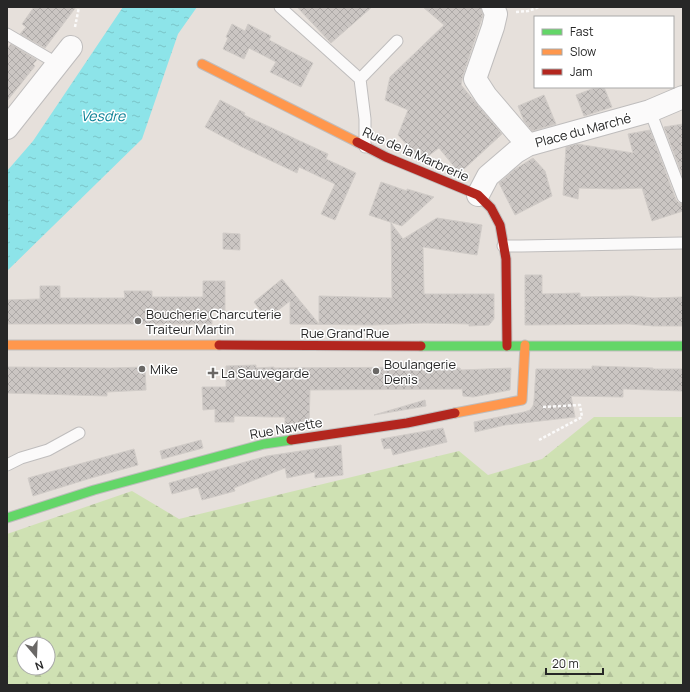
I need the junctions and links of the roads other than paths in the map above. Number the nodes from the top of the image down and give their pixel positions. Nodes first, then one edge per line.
1 (280, 7) edge
2 (494, 11) edge
3 (7, 34) edge
4 (397, 41) dead end
5 (64, 56) joint
6 (202, 64) dead end
7 (360, 79) junction
8 (683, 97) edge
9 (650, 111) junction
10 (7, 128) edge
11 (528, 144) junction
12 (365, 146) junction
13 (478, 195) junction
14 (683, 197) edge
15 (683, 243) edge
16 (504, 246) junction
17 (7, 345) edge
18 (525, 345) junction
19 (507, 346) junction
20 (683, 346) edge
21 (79, 433) dead end
22 (7, 464) edge
23 (7, 518) edge

1 - 7 lane
2 - 11 street
3 - 5 lane
4 - 7 lane
5 - 10 street
6 - 12 street, Rue de la Marbrerie
7 - 12 lane
8 - 9 street, Place du Marché
9 - 11 street, Place du Marché
9 - 14 lane
11 - 13 street, Place du Marché
12 - 13 street, Rue de la Marbrerie
13 - 16 street, Rue de la Marbrerie
15 - 16 lane
16 - 19 street, Rue de la Marbrerie
17 - 19 street, Rue Grand'Rue
18 - 19 street, Rue Grand'Rue
18 - 20 street, Rue Grand'Rue
18 - 23 street, Rue Navette
21 - 22 lane

